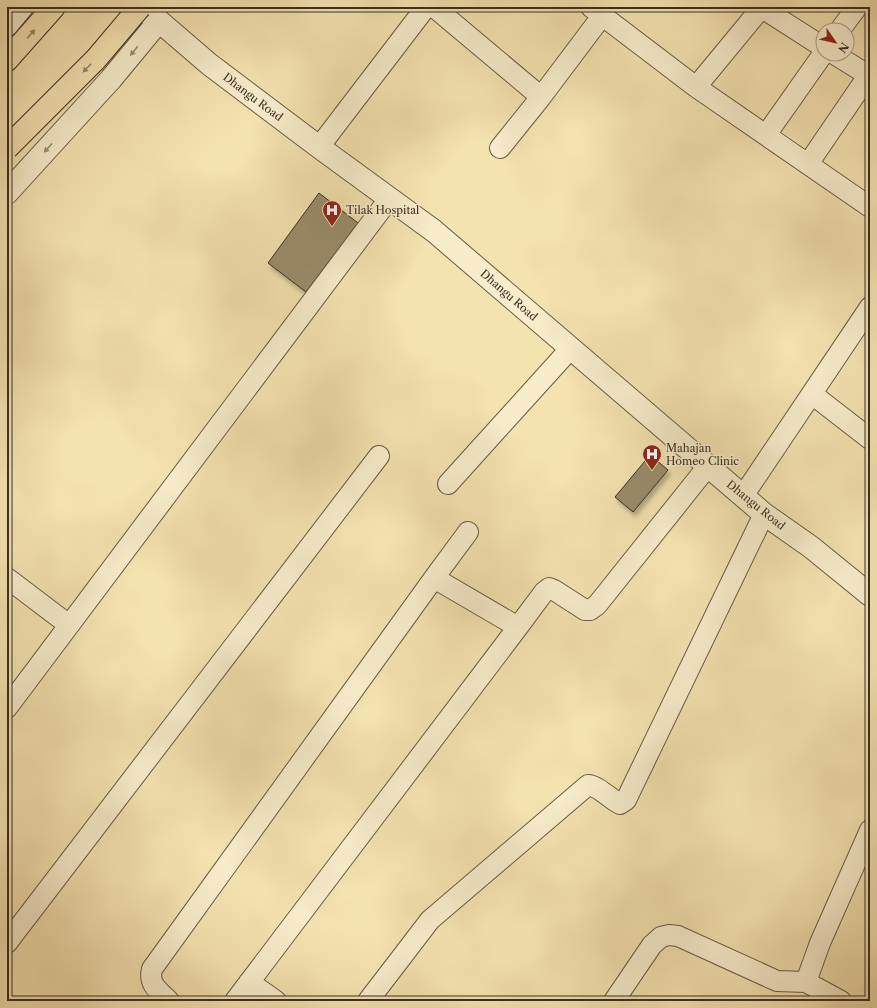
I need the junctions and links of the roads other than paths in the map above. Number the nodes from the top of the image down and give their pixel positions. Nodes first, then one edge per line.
1 (22, 7) edge
2 (54, 7) edge
3 (140, 7) edge
4 (426, 7) edge
5 (434, 7) edge
6 (857, 7) edge
7 (762, 8) edge
8 (596, 12) edge
9 (159, 21) junction
10 (846, 22) edge
11 (7, 25) edge
12 (815, 42) edge
13 (7, 60) edge
14 (817, 62) edge
15 (848, 62) edge
16 (869, 74) edge
17 (696, 88) junction
18 (541, 97) junction
19 (766, 135) junction
20 (319, 147) junction
21 (7, 148) edge
22 (500, 148) dead end
23 (808, 164) junction
24 (7, 193) edge
25 (389, 199) junction
26 (870, 207) edge
27 (870, 307) edge
28 (571, 348) junction
29 (812, 394) junction
30 (870, 439) edge
31 (379, 456) dead end
32 (708, 466) junction
33 (448, 484) dead end
34 (744, 496) junction
35 (764, 514) junction
36 (468, 532) dead end
37 (7, 578) edge
38 (434, 578) junction
39 (870, 595) edge
40 (69, 625) junction
41 (518, 627) junction
42 (7, 708) edge
43 (870, 830) edge
44 (7, 943) edge
45 (249, 982) junction
46 (806, 982) junction
47 (169, 1001) edge
48 (235, 1001) edge
49 (276, 1001) edge
50 (368, 1001) edge
51 (614, 1001) edge
52 (841, 1001) edge

1 - 11 street
13 -> 2 highway
3 - 9 street, Dhangu Road
3 -> 21 highway, bridge
4 - 20 street
5 - 18 street
6 - 10 street
7 - 12 street
7 - 17 street
8 - 17 street
8 - 18 street
9 - 20 street, Dhangu Road
9 -> 24 street
14 - 19 street
15 - 16 street
16 - 23 street
17 - 19 street
18 - 22 street
19 - 23 street
20 - 25 street, Dhangu Road
23 - 26 street
25 - 28 street, Dhangu Road
25 - 40 street
27 - 29 street
28 - 32 street, Dhangu Road
28 - 33 street
29 - 30 street
29 - 34 street
31 - 44 street
32 - 34 street, Dhangu Road
32 - 41 street
34 - 35 street, Dhangu Road
35 - 39 street, Dhangu Road
35 - 50 street
36 - 38 street
37 - 40 street
38 - 41 street
38 - 47 street
40 - 42 street
41 - 45 street
43 - 46 street
45 - 48 street
45 - 49 street
46 - 51 street
46 - 52 street

